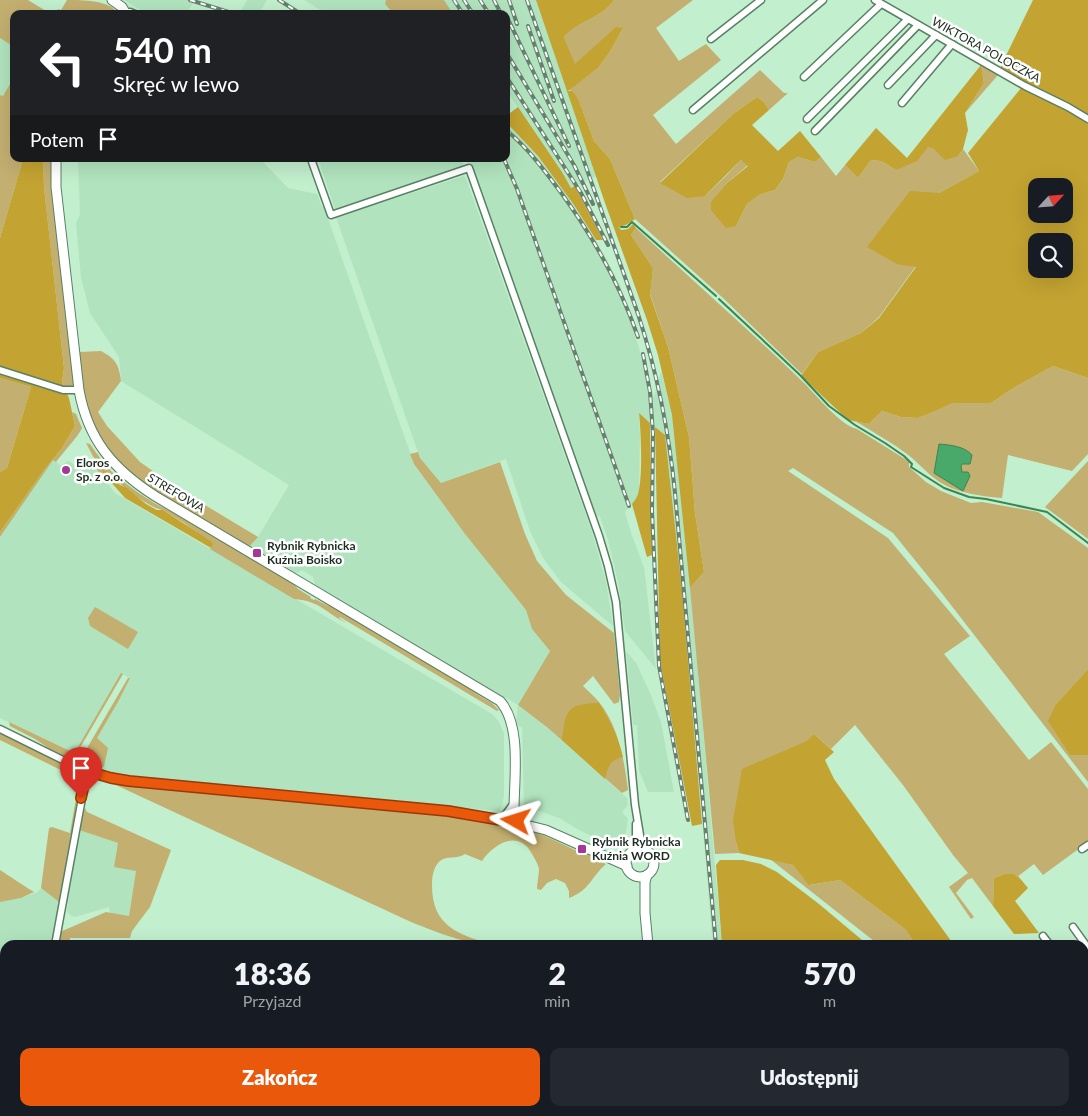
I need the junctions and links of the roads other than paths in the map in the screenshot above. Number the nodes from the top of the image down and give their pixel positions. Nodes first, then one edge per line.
1 (112, 0) edge
2 (761, 0) edge
3 (824, 0) edge
4 (878, 2) edge
5 (124, 10) edge
6 (908, 19) junction
7 (918, 25) junction
8 (936, 35) junction
9 (711, 39) dead end
10 (952, 44) junction
11 (804, 77) dead end
12 (888, 85) dead end
13 (902, 103) dead end
14 (693, 110) dead end
15 (807, 119) dead end
16 (1088, 119) edge
17 (815, 131) dead end
18 (56, 162) edge
19 (312, 162) edge
20 (0, 370) edge
21 (79, 390) junction
22 (0, 729) edge
23 (87, 771) junction
24 (514, 803) junction
25 (636, 817) junction
26 (498, 819) junction
27 (518, 823) junction
28 (592, 849) junction
29 (645, 850) junction
30 (631, 853) junction
31 (627, 866) junction
32 (634, 875) junction
33 (647, 875) junction
34 (645, 912) junction
35 (1073, 927) dead end
36 (1043, 936) dead end
37 (56, 940) edge
38 (648, 940) edge
39 (1046, 940) edge
40 (1082, 940) edge

1 - 5 street
2 - 9 street
3 - 14 street
4 - 6 street, WIKTORA POLOCZKA
4 - 11 street
6 - 7 street, WIKTORA POLOCZKA
6 - 15 street
7 - 8 street, WIKTORA POLOCZKA
7 - 17 street
8 - 10 street, WIKTORA POLOCZKA
8 - 12 street
10 - 13 street
10 - 16 street, WIKTORA POLOCZKA
18 - 21 street, STREFOWA
19 - 25 street
20 - 21 street
21 - 24 street, STREFOWA
22 - 23 street
23 - 26 street
23 - 37 street
24 - 26 street
24 - 27 street
25 - 29 street
25 - 30 street
26 - 27 street
27 - 28 street
28 - 30 street
28 - 31 street
29 - 30 street
29 - 33 street
30 - 31 street
31 - 32 street
32 - 33 street
32 - 34 street
33 - 34 street
34 - 38 street
35 - 40 street
36 - 39 street

